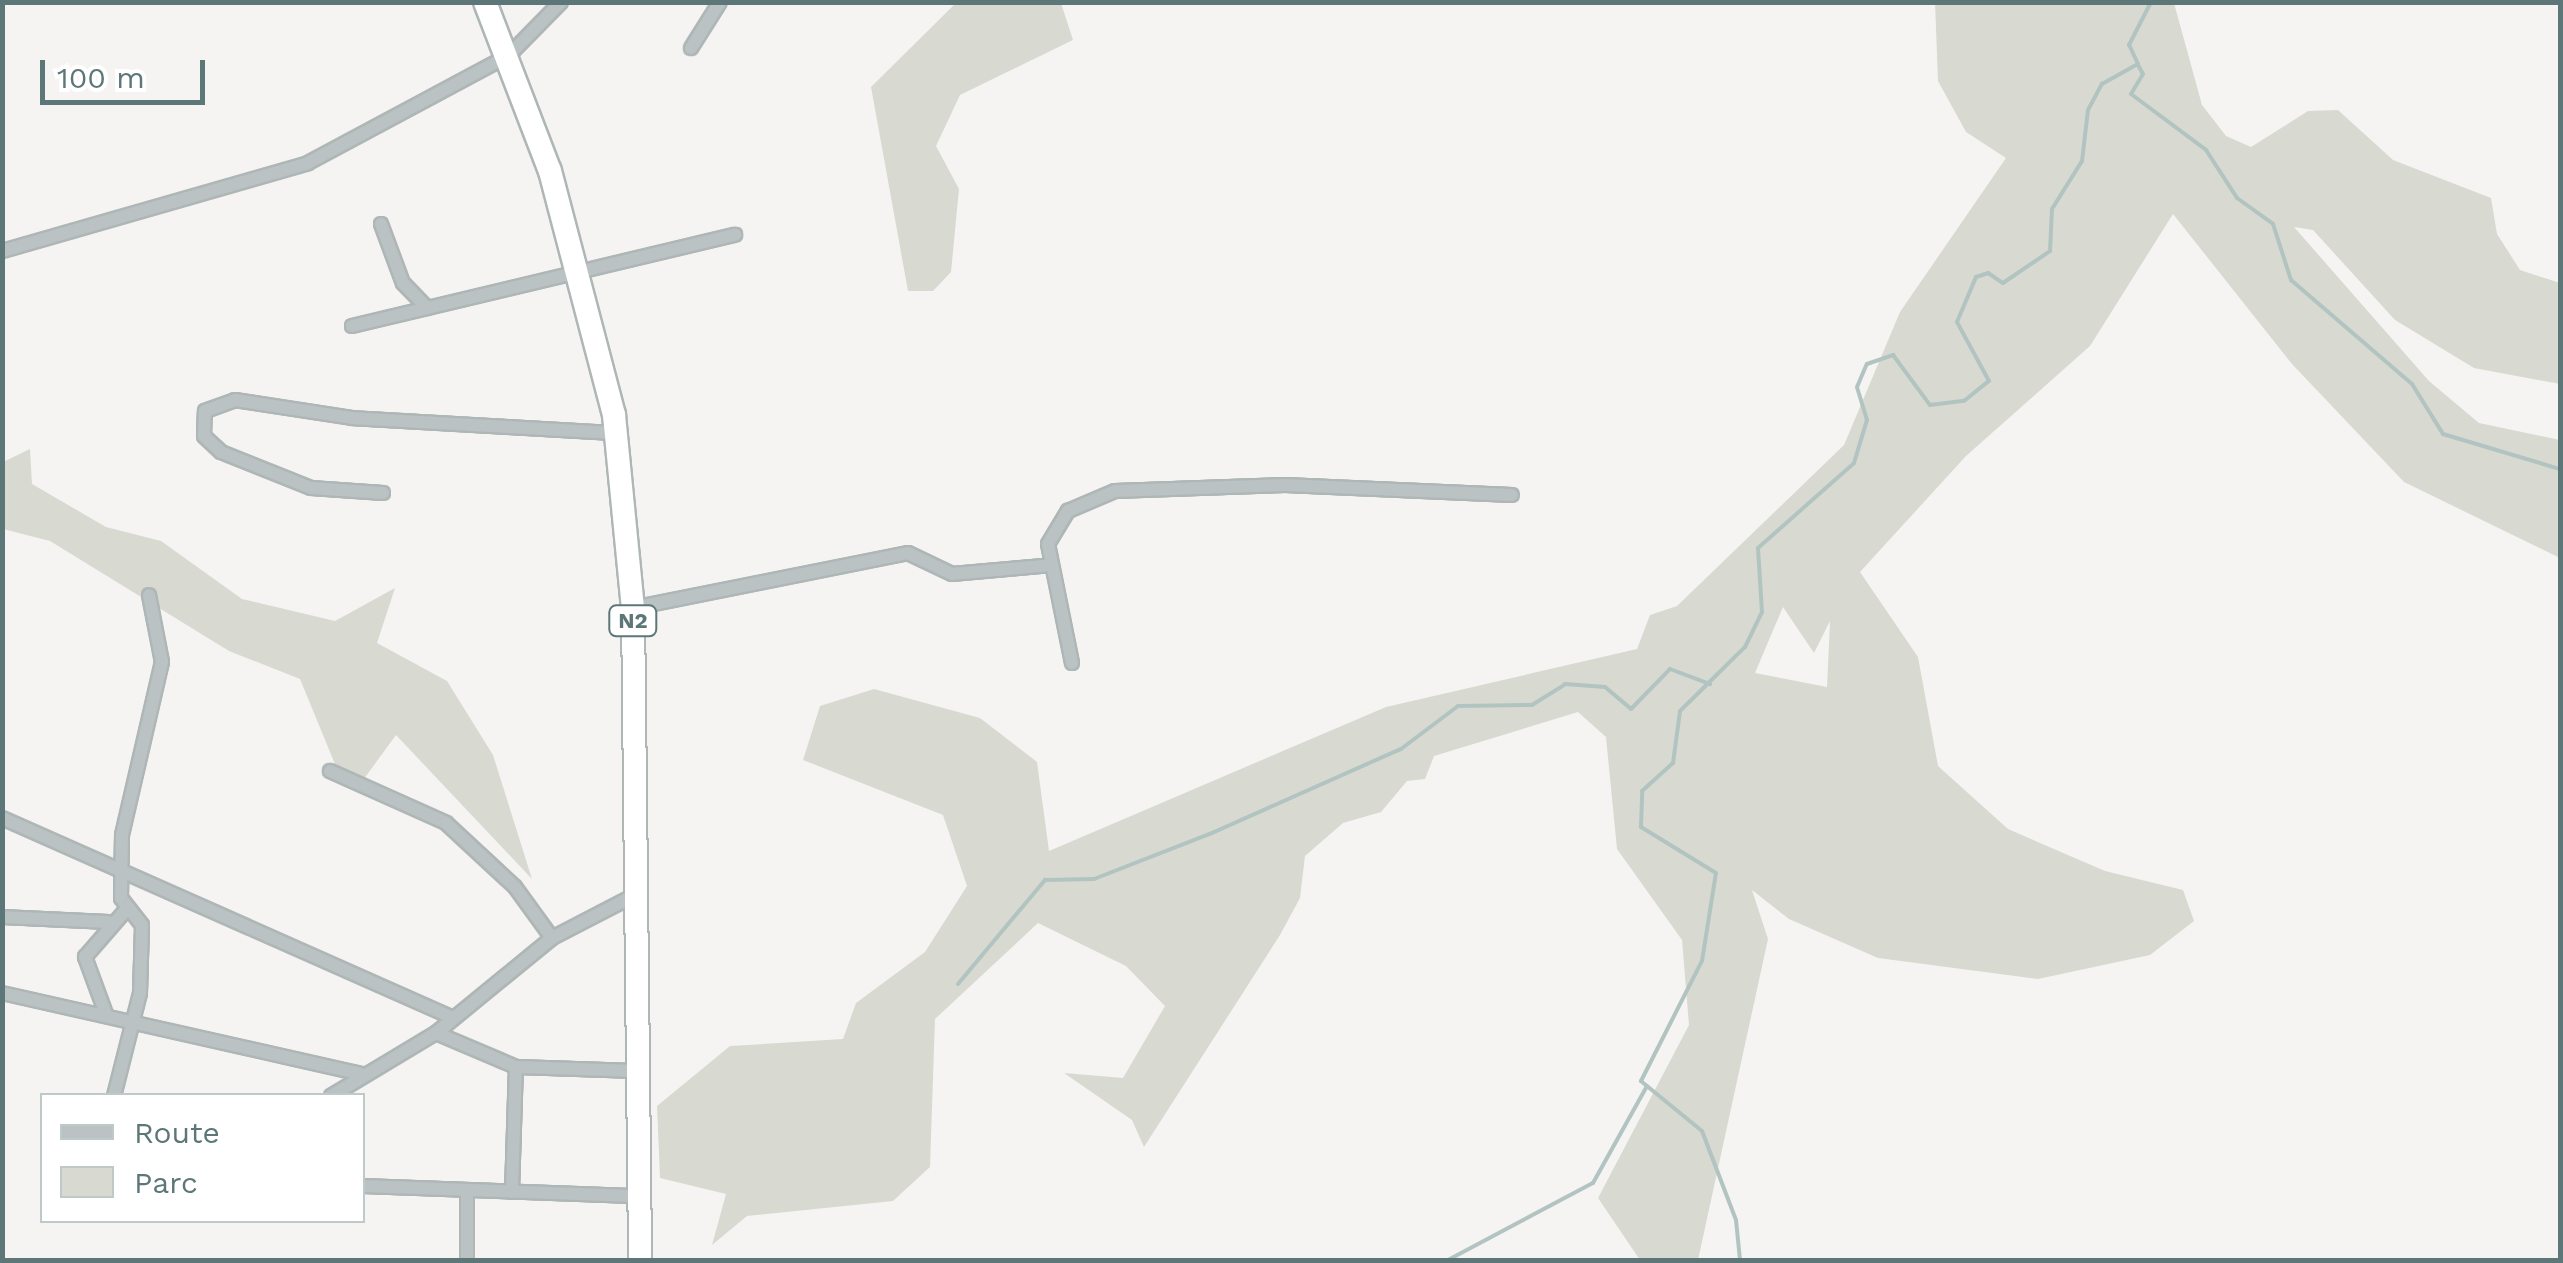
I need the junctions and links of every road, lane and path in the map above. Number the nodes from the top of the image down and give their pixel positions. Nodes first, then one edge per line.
1 (485, 2) edge
2 (561, 2) edge
3 (720, 2) edge
4 (692, 48) dead end
5 (509, 55) junction
6 (381, 224) dead end
7 (735, 234) dead end
8 (2, 251) edge
9 (581, 271) junction
10 (427, 308) junction
11 (352, 326) dead end
12 (616, 434) junction
13 (383, 493) dead end
14 (1512, 495) dead end
15 (1052, 566) junction
16 (149, 595) dead end
17 (633, 608) junction
18 (1072, 663) dead end
19 (330, 772) dead end
20 (2, 818) edge
21 (122, 868) junction
22 (633, 896) junction
23 (125, 911) junction
24 (2, 917) edge
25 (108, 922) junction
26 (552, 938) junction
27 (2, 992) edge
28 (106, 1014) junction
29 (450, 1016) junction
30 (136, 1022) junction
31 (436, 1033) junction
32 (516, 1067) junction
33 (637, 1070) junction
34 (361, 1074) junction
35 (348, 1090) edge
36 (115, 1093) edge
37 (365, 1186) edge
38 (512, 1192) junction
39 (467, 1193) junction
40 (640, 1196) junction
41 (466, 1260) edge
42 (640, 1260) edge

1 - 5 highway, N2
2 - 5 street
3 - 4 street
5 - 8 street
5 - 9 highway, N2
6 - 10 street
7 - 9 street
9 - 10 street
9 - 12 highway, N2
10 - 11 street
12 - 13 street
12 - 17 highway, N2
14 - 15 street
15 - 17 street
15 - 18 street
16 - 21 street
17 - 22 highway, N2
19 - 26 street
20 - 21 street
21 - 23 street
21 - 29 street
22 - 26 street
22 - 33 highway, N2
23 - 25 street
23 - 30 street
24 - 25 street
25 - 28 street
26 - 29 street
27 - 28 street
28 - 30 street
29 - 31 street
30 - 34 street
30 - 36 street
31 - 32 street
31 - 34 street
32 - 33 street
32 - 38 street
33 - 40 highway, N2
34 - 35 street
37 - 39 street
38 - 39 street
38 - 40 street
39 - 41 street
40 - 42 highway, N2

